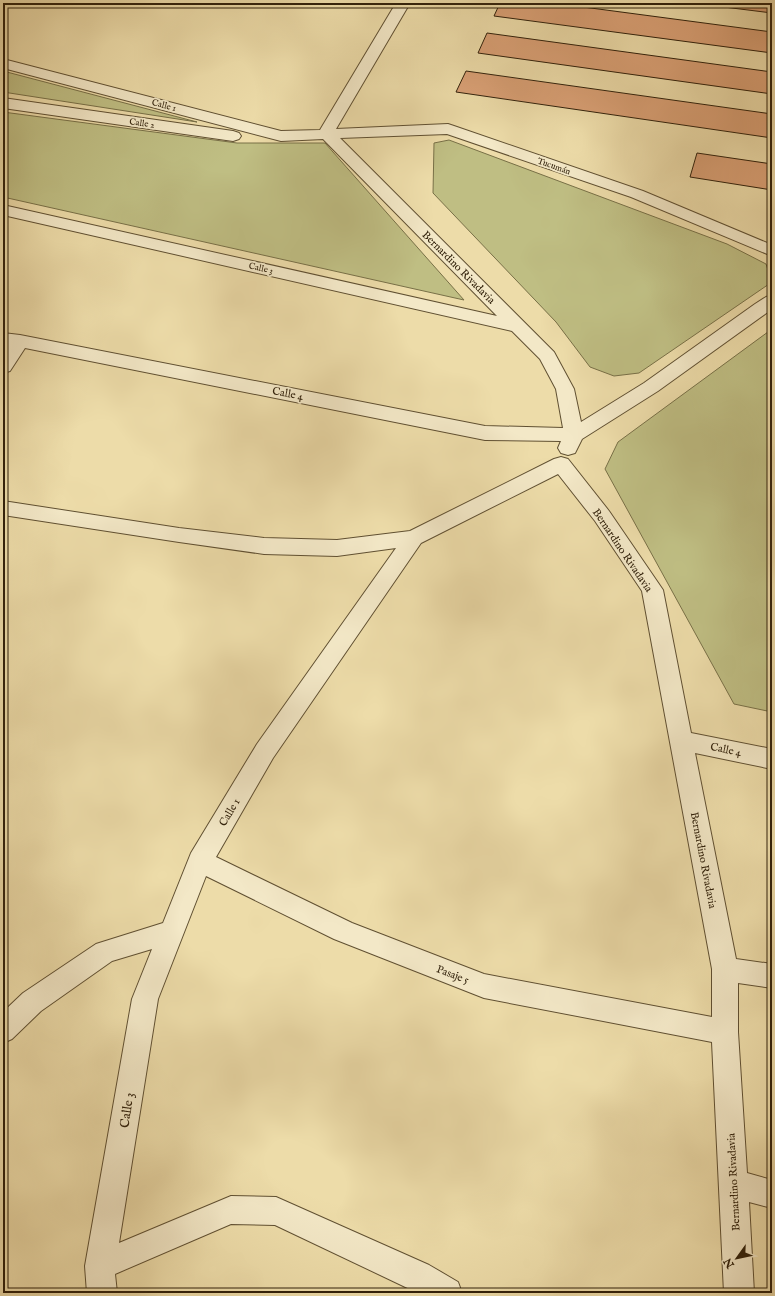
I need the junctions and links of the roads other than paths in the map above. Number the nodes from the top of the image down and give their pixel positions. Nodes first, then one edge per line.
1 (403, 3) edge
2 (3, 63) edge
3 (3, 103) edge
4 (326, 133) junction
5 (281, 136) junction
6 (3, 210) edge
7 (772, 251) edge
8 (772, 301) edge
9 (519, 327) junction
10 (12, 340) edge
11 (3, 368) edge
12 (574, 435) junction
13 (561, 464) junction
14 (3, 508) edge
15 (414, 538) junction
16 (680, 740) junction
17 (772, 759) edge
18 (200, 860) junction
19 (171, 932) junction
20 (725, 969) junction
21 (772, 976) edge
22 (3, 1030) edge
23 (725, 1032) junction
24 (733, 1184) junction
25 (772, 1194) edge
26 (101, 1279) edge
27 (447, 1293) edge
28 (739, 1293) edge

1 - 4 street
2 - 5 street, Calle 1
3 - 5 street, Calle 2
4 - 5 street, Calle 1
4 - 7 street, Tucumán
4 - 9 street, Bernardino Rivadavia
6 - 9 street, Calle 3
8 - 12 street
9 - 12 street, Bernardino Rivadavia
10 - 11 street
10 - 12 street, Calle 4
12 - 13 street
13 - 15 street
13 - 16 street, Bernardino Rivadavia
14 - 15 street
15 - 18 street, Calle 1
16 - 17 street, Calle 4
16 - 20 street, Bernardino Rivadavia
18 - 19 street, Calle 1
18 - 23 street, Pasaje 5
19 - 22 street
19 - 26 street, Calle 3
20 - 21 street
20 - 23 street, Bernardino Rivadavia
23 - 24 street, Bernardino Rivadavia
24 - 25 street
24 - 28 street, Bernardino Rivadavia
26 - 27 street

